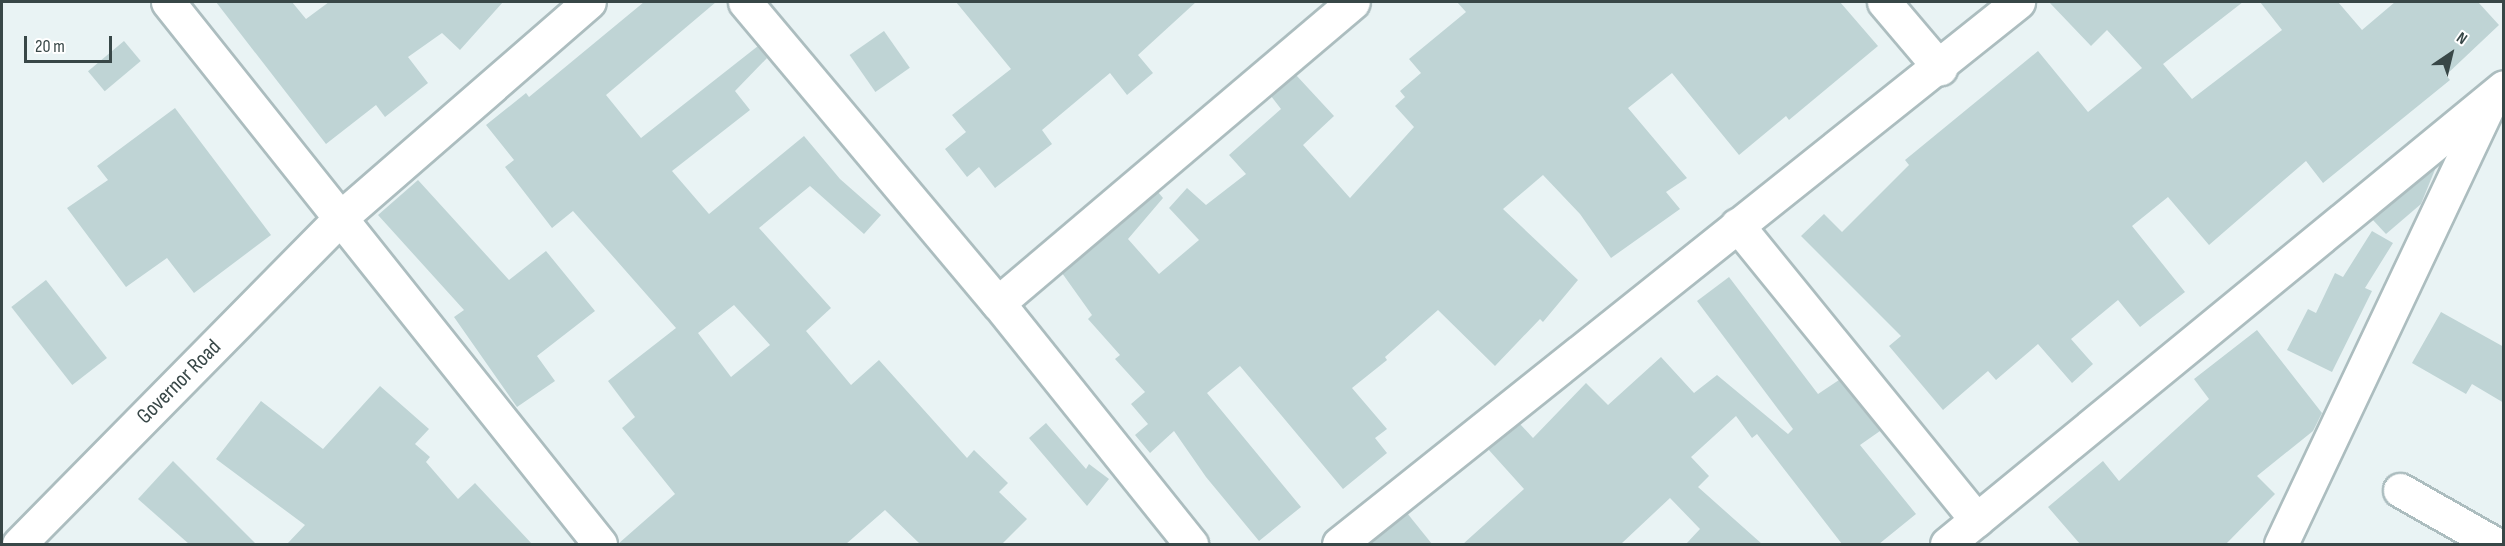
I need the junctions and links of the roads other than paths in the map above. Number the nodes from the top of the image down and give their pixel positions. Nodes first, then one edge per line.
1 (168, 2) edge
2 (590, 2) edge
3 (745, 2) edge
4 (1353, 2) edge
5 (1884, 2) edge
6 (2018, 2) edge
7 (1940, 68) junction
8 (2498, 91) edge
9 (339, 219) junction
10 (1737, 225) junction
11 (998, 303) junction
12 (2400, 490) dead end
13 (1977, 520) junction
14 (19, 544) edge
15 (600, 544) edge
16 (1191, 544) edge
17 (1340, 544) edge
18 (1947, 544) edge
19 (2281, 544) edge
20 (2495, 544) edge

1 - 9 street
2 - 9 street, Governor Road
3 - 11 street
4 - 11 street
5 - 7 street
6 - 7 street
7 - 10 street
8 - 13 street
8 - 19 street
9 - 14 street, Governor Road
9 - 15 street
10 - 13 street
10 - 17 street
11 - 16 street
12 - 20 street
13 - 18 street

